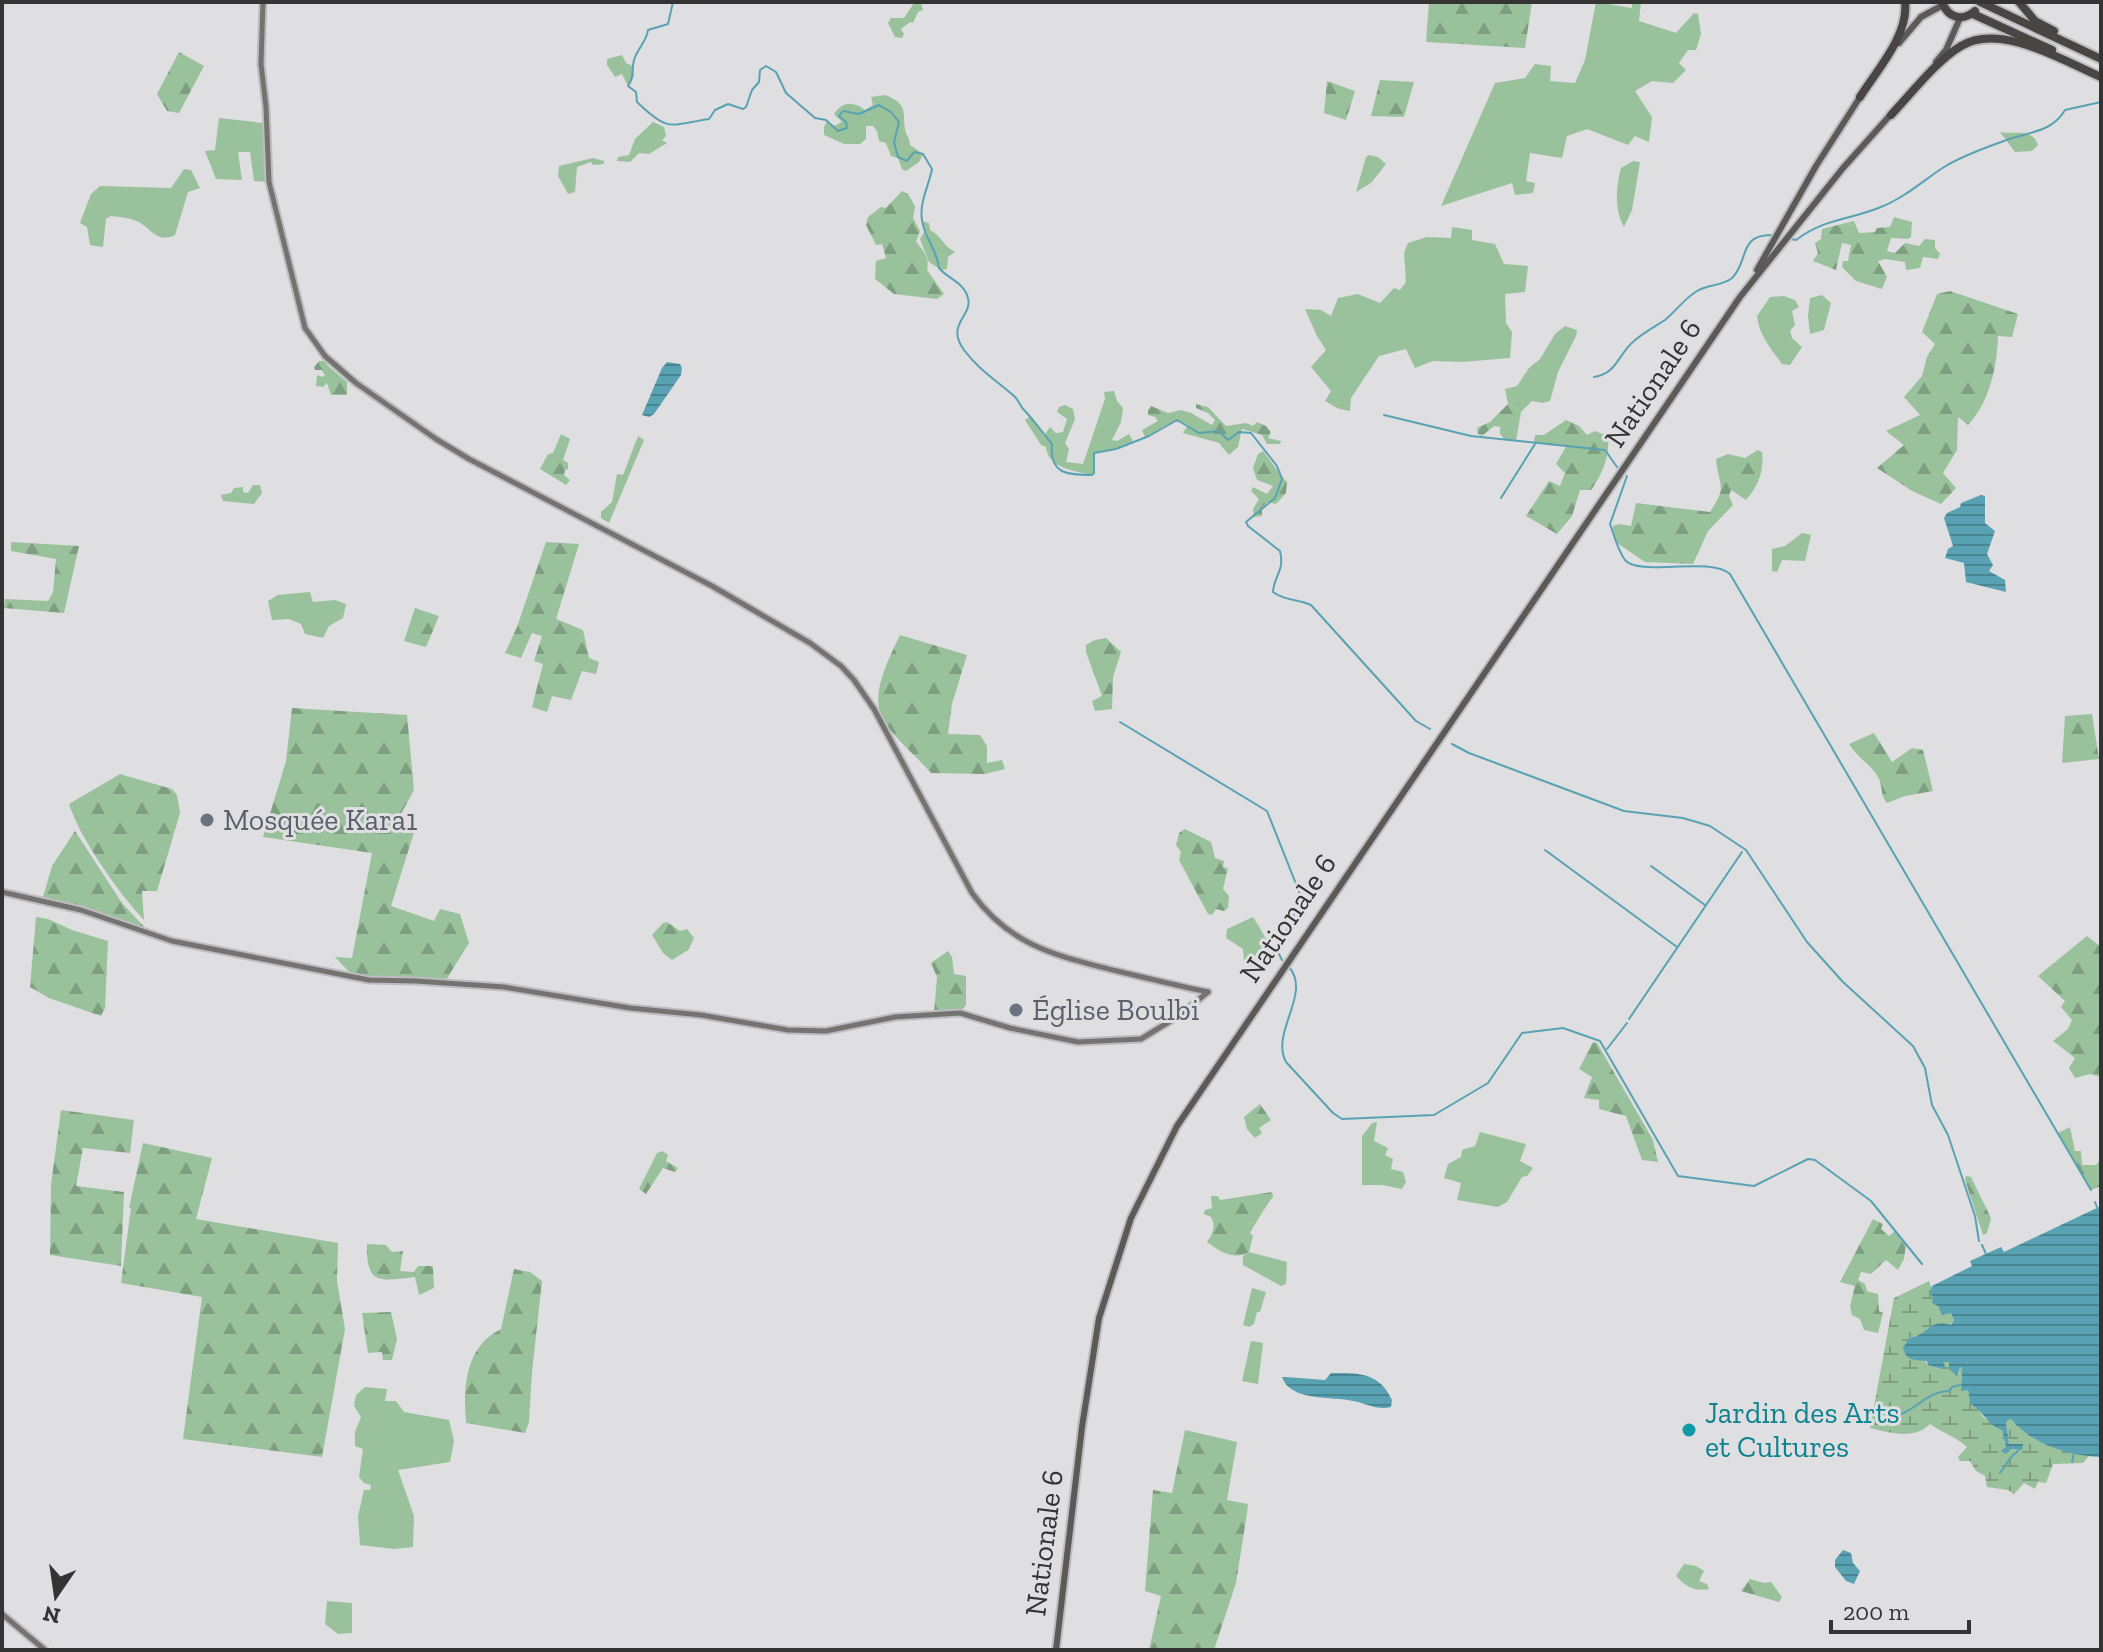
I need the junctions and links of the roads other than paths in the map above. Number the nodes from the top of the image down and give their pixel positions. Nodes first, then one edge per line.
1 (263, 2) edge
2 (1905, 2) edge
3 (1980, 2) edge
4 (2019, 2) edge
5 (1943, 4) edge
6 (1973, 14) junction
7 (1960, 18) junction
8 (2101, 56) edge
9 (2101, 75) edge
10 (1860, 97) junction
11 (1891, 115) junction
12 (1745, 290) junction
13 (2, 892) edge
14 (2, 1614) edge
15 (45, 1650) edge
16 (1056, 1650) edge

1 - 13 street
2 - 10 highway
3 - 6 highway
3 - 8 highway
4 - 8 highway
5 - 7 highway, Nationale 6
5 - 10 main road, Nationale 6
6 - 7 highway
6 - 9 highway
7 - 11 main road, Nationale 6
9 - 11 highway
10 - 12 main road, Nationale 6
11 - 12 main road, Nationale 6
12 - 16 main road, Nationale 6
14 - 15 street

